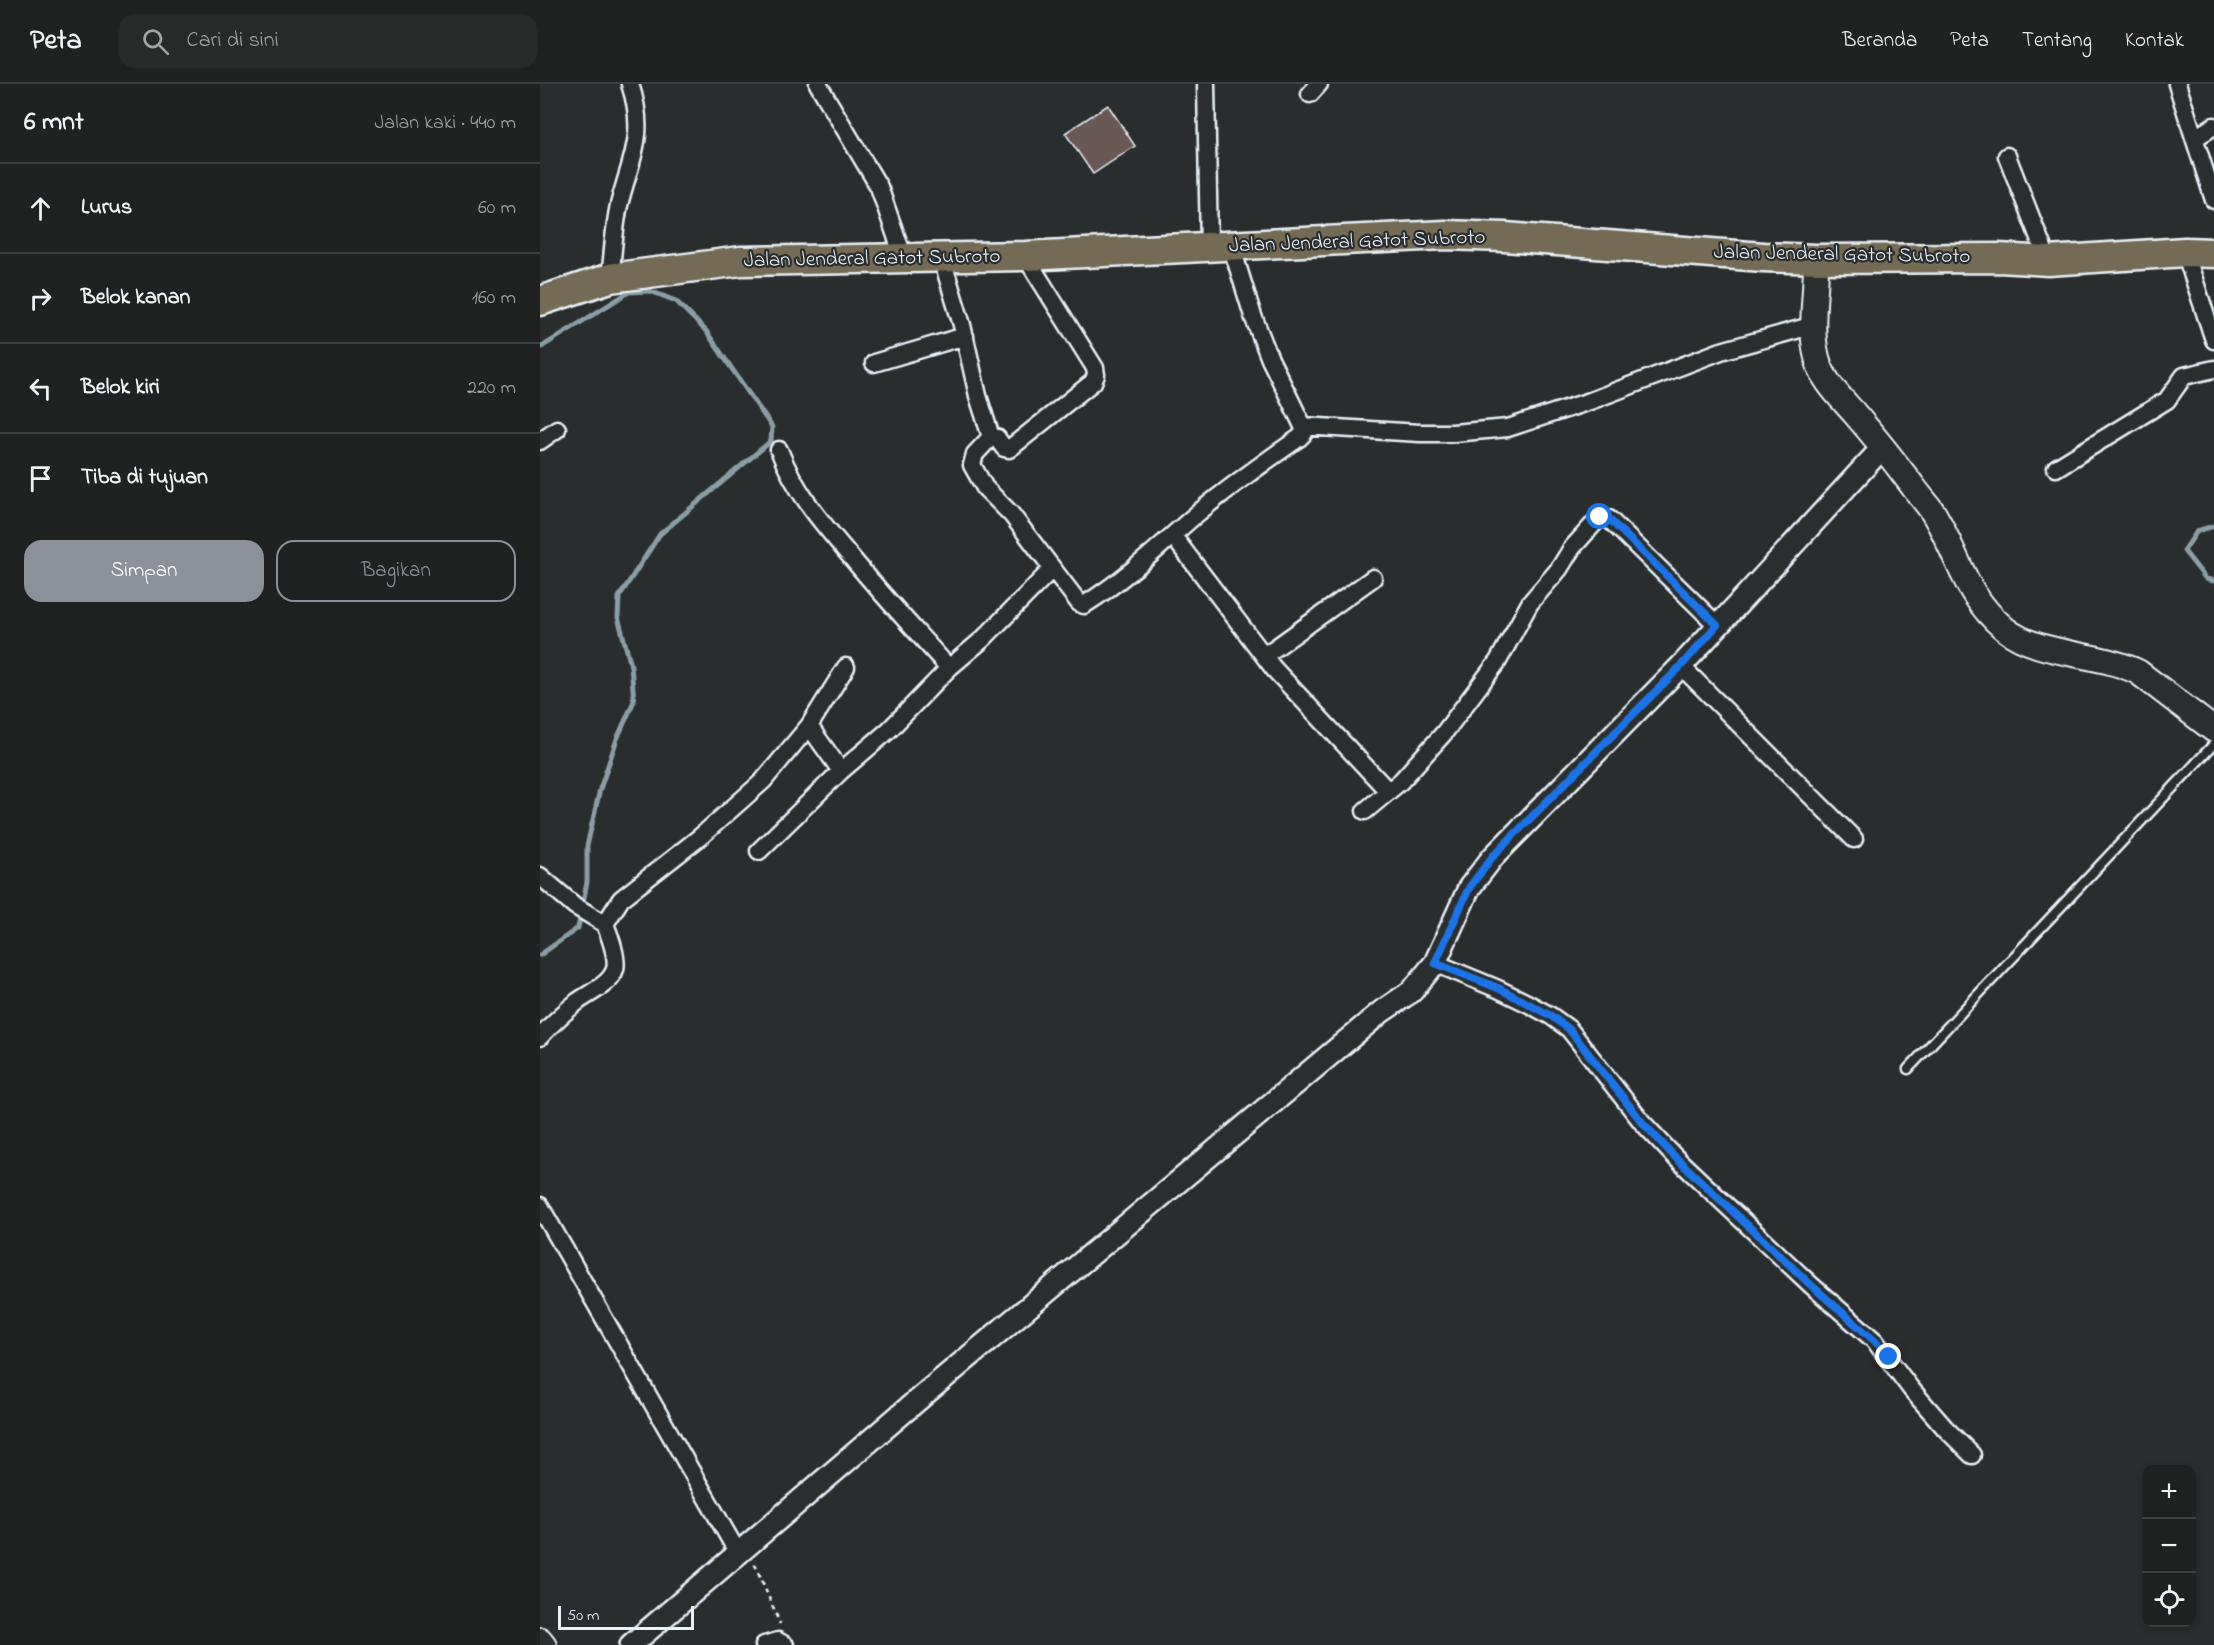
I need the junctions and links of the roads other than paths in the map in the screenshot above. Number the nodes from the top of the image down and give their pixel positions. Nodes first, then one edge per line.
1 (630, 84) edge
2 (818, 84) edge
3 (1206, 84) edge
4 (2177, 84) edge
5 (2214, 126) edge
6 (2195, 138) junction
7 (2007, 156) dead end
8 (2214, 200) edge
9 (1220, 246) junction
10 (2185, 252) junction
11 (2214, 253) edge
12 (1025, 255) junction
13 (903, 256) junction
14 (941, 256) junction
15 (1816, 259) junction
16 (2048, 261) junction
17 (610, 278) junction
18 (540, 301) edge
19 (1814, 325) junction
20 (965, 336) junction
21 (2214, 340) edge
22 (874, 363) dead end
23 (2214, 369) edge
24 (1303, 426) junction
25 (557, 429) dead end
26 (991, 437) junction
27 (540, 441) edge
28 (1883, 447) junction
29 (779, 450) dead end
30 (2056, 468) dead end
31 (1173, 536) junction
32 (1052, 569) junction
33 (1373, 578) dead end
34 (1717, 625) junction
35 (1264, 656) junction
36 (1681, 666) junction
37 (846, 667) dead end
38 (950, 668) junction
39 (809, 726) junction
40 (2214, 730) edge
41 (2214, 744) edge
42 (841, 771) junction
43 (1388, 791) junction
44 (1365, 811) dead end
45 (1854, 839) dead end
46 (759, 851) dead end
47 (540, 876) edge
48 (600, 921) junction
49 (1435, 963) junction
50 (540, 1037) edge
51 (1908, 1069) dead end
52 (540, 1206) edge
53 (1972, 1455) dead end
54 (743, 1551) junction
55 (540, 1640) edge
56 (785, 1640) edge
57 (544, 1645) edge
58 (631, 1645) edge
59 (764, 1645) edge

1 - 17 street
2 - 13 street
3 - 9 street
4 - 6 street
5 - 6 street
6 - 8 street
7 - 16 street
9 - 12 highway, Jalan Jenderal Gatot Subroto
9 - 15 highway, Jalan Jenderal Gatot Subroto
9 - 24 street
10 - 11 highway, Jalan Jenderal Gatot Subroto
10 - 16 highway, Jalan Jenderal Gatot Subroto
10 - 21 street
12 - 14 highway, Jalan Jenderal Gatot Subroto
12 - 26 street
13 - 14 highway, Jalan Jenderal Gatot Subroto
13 - 17 highway, Jalan Jenderal Gatot Subroto
14 - 20 street
15 - 16 highway, Jalan Jenderal Gatot Subroto
15 - 19 main road
17 - 18 highway, Jalan Jenderal Gatot Subroto
19 - 24 street
19 - 28 main road
20 - 22 street
20 - 26 street
23 - 30 street
24 - 31 street
25 - 27 street
26 - 32 street
28 - 34 street
28 - 40 main road
29 - 38 street
31 - 32 street
31 - 35 street
32 - 38 street
33 - 35 street
34 - 36 street
34 - 43 street
35 - 43 street
36 - 45 street
36 - 49 street
37 - 39 street
38 - 42 street
39 - 42 street
39 - 48 street
41 - 51 lane
42 - 46 street
43 - 44 street
47 - 48 street
48 - 50 street
49 - 53 street
49 - 54 street
52 - 54 street
54 - 58 street
55 - 57 main road
56 - 59 street

